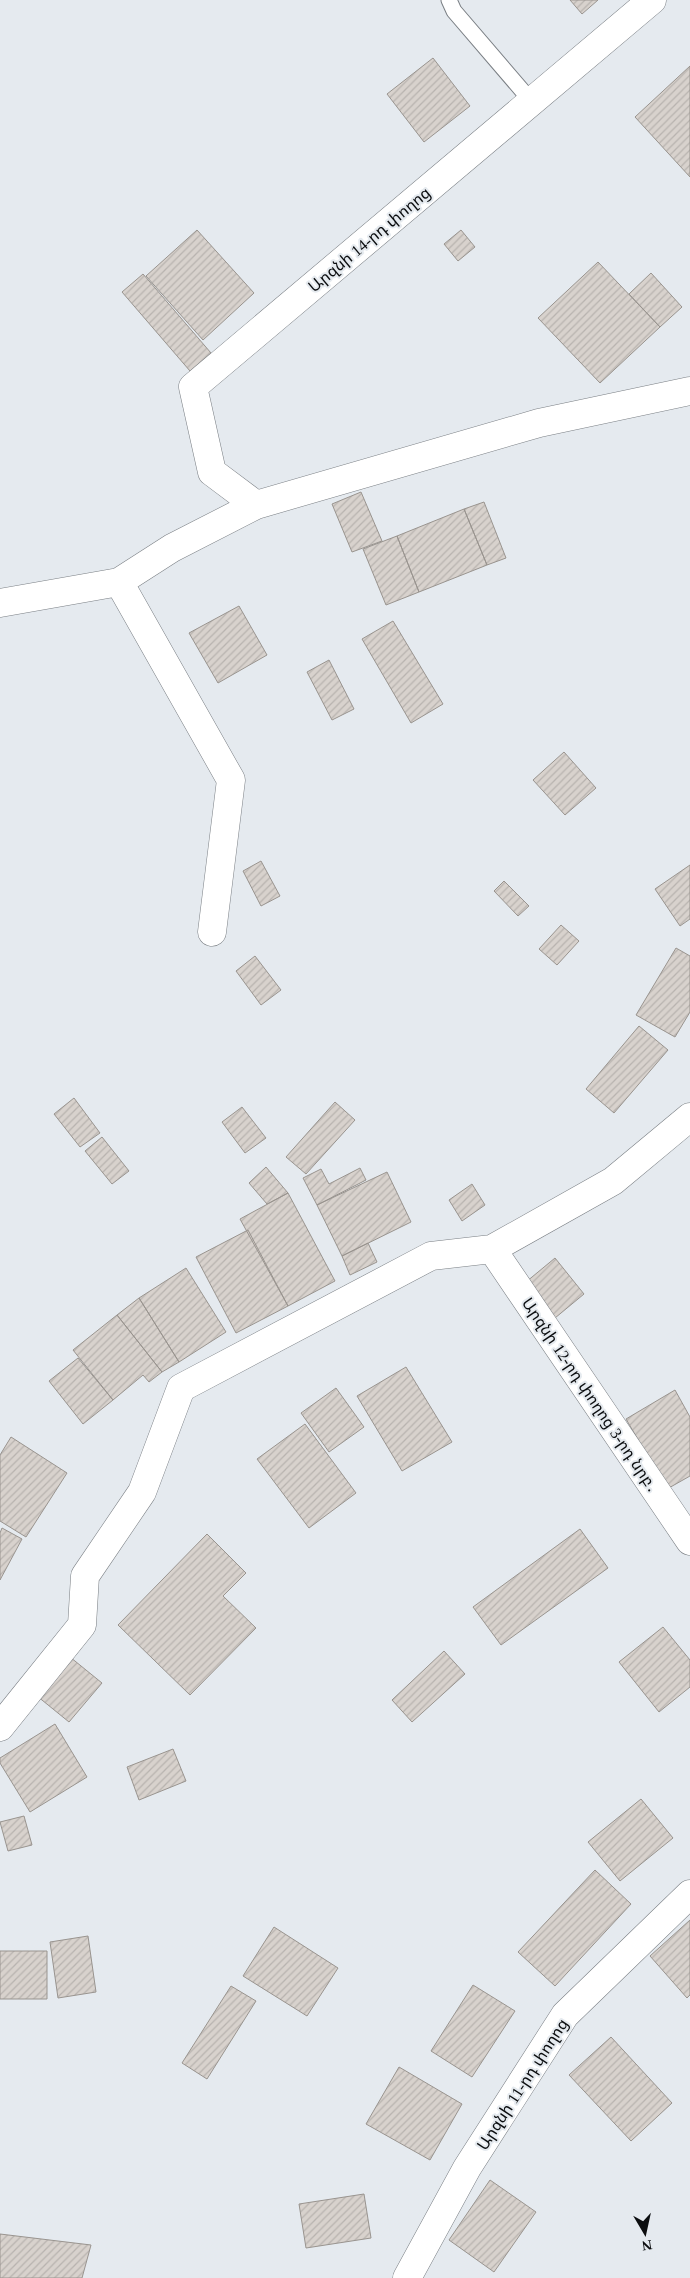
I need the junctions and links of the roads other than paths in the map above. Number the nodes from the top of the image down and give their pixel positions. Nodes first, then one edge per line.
1 (449, 0) edge
2 (652, 0) edge
3 (532, 102) junction
4 (690, 391) edge
5 (256, 505) junction
6 (119, 582) junction
7 (0, 603) edge
8 (212, 932) dead end
9 (690, 1116) edge
10 (492, 1249) junction
11 (690, 1542) edge
12 (0, 1727) edge
13 (690, 1894) edge
14 (407, 2278) edge

1 - 3 lane
2 - 3 street, Արզնի 14-րդ փողոց
3 - 5 street, Արզնի 14-րդ փողոց
4 - 5 street
5 - 6 street
6 - 7 street
6 - 8 street
9 - 10 street
10 - 11 street, Արզնի 12-րդ փողոց 3-րդ նրբ․
10 - 12 street
13 - 14 street, Արզնի 11-րդ փողոց

